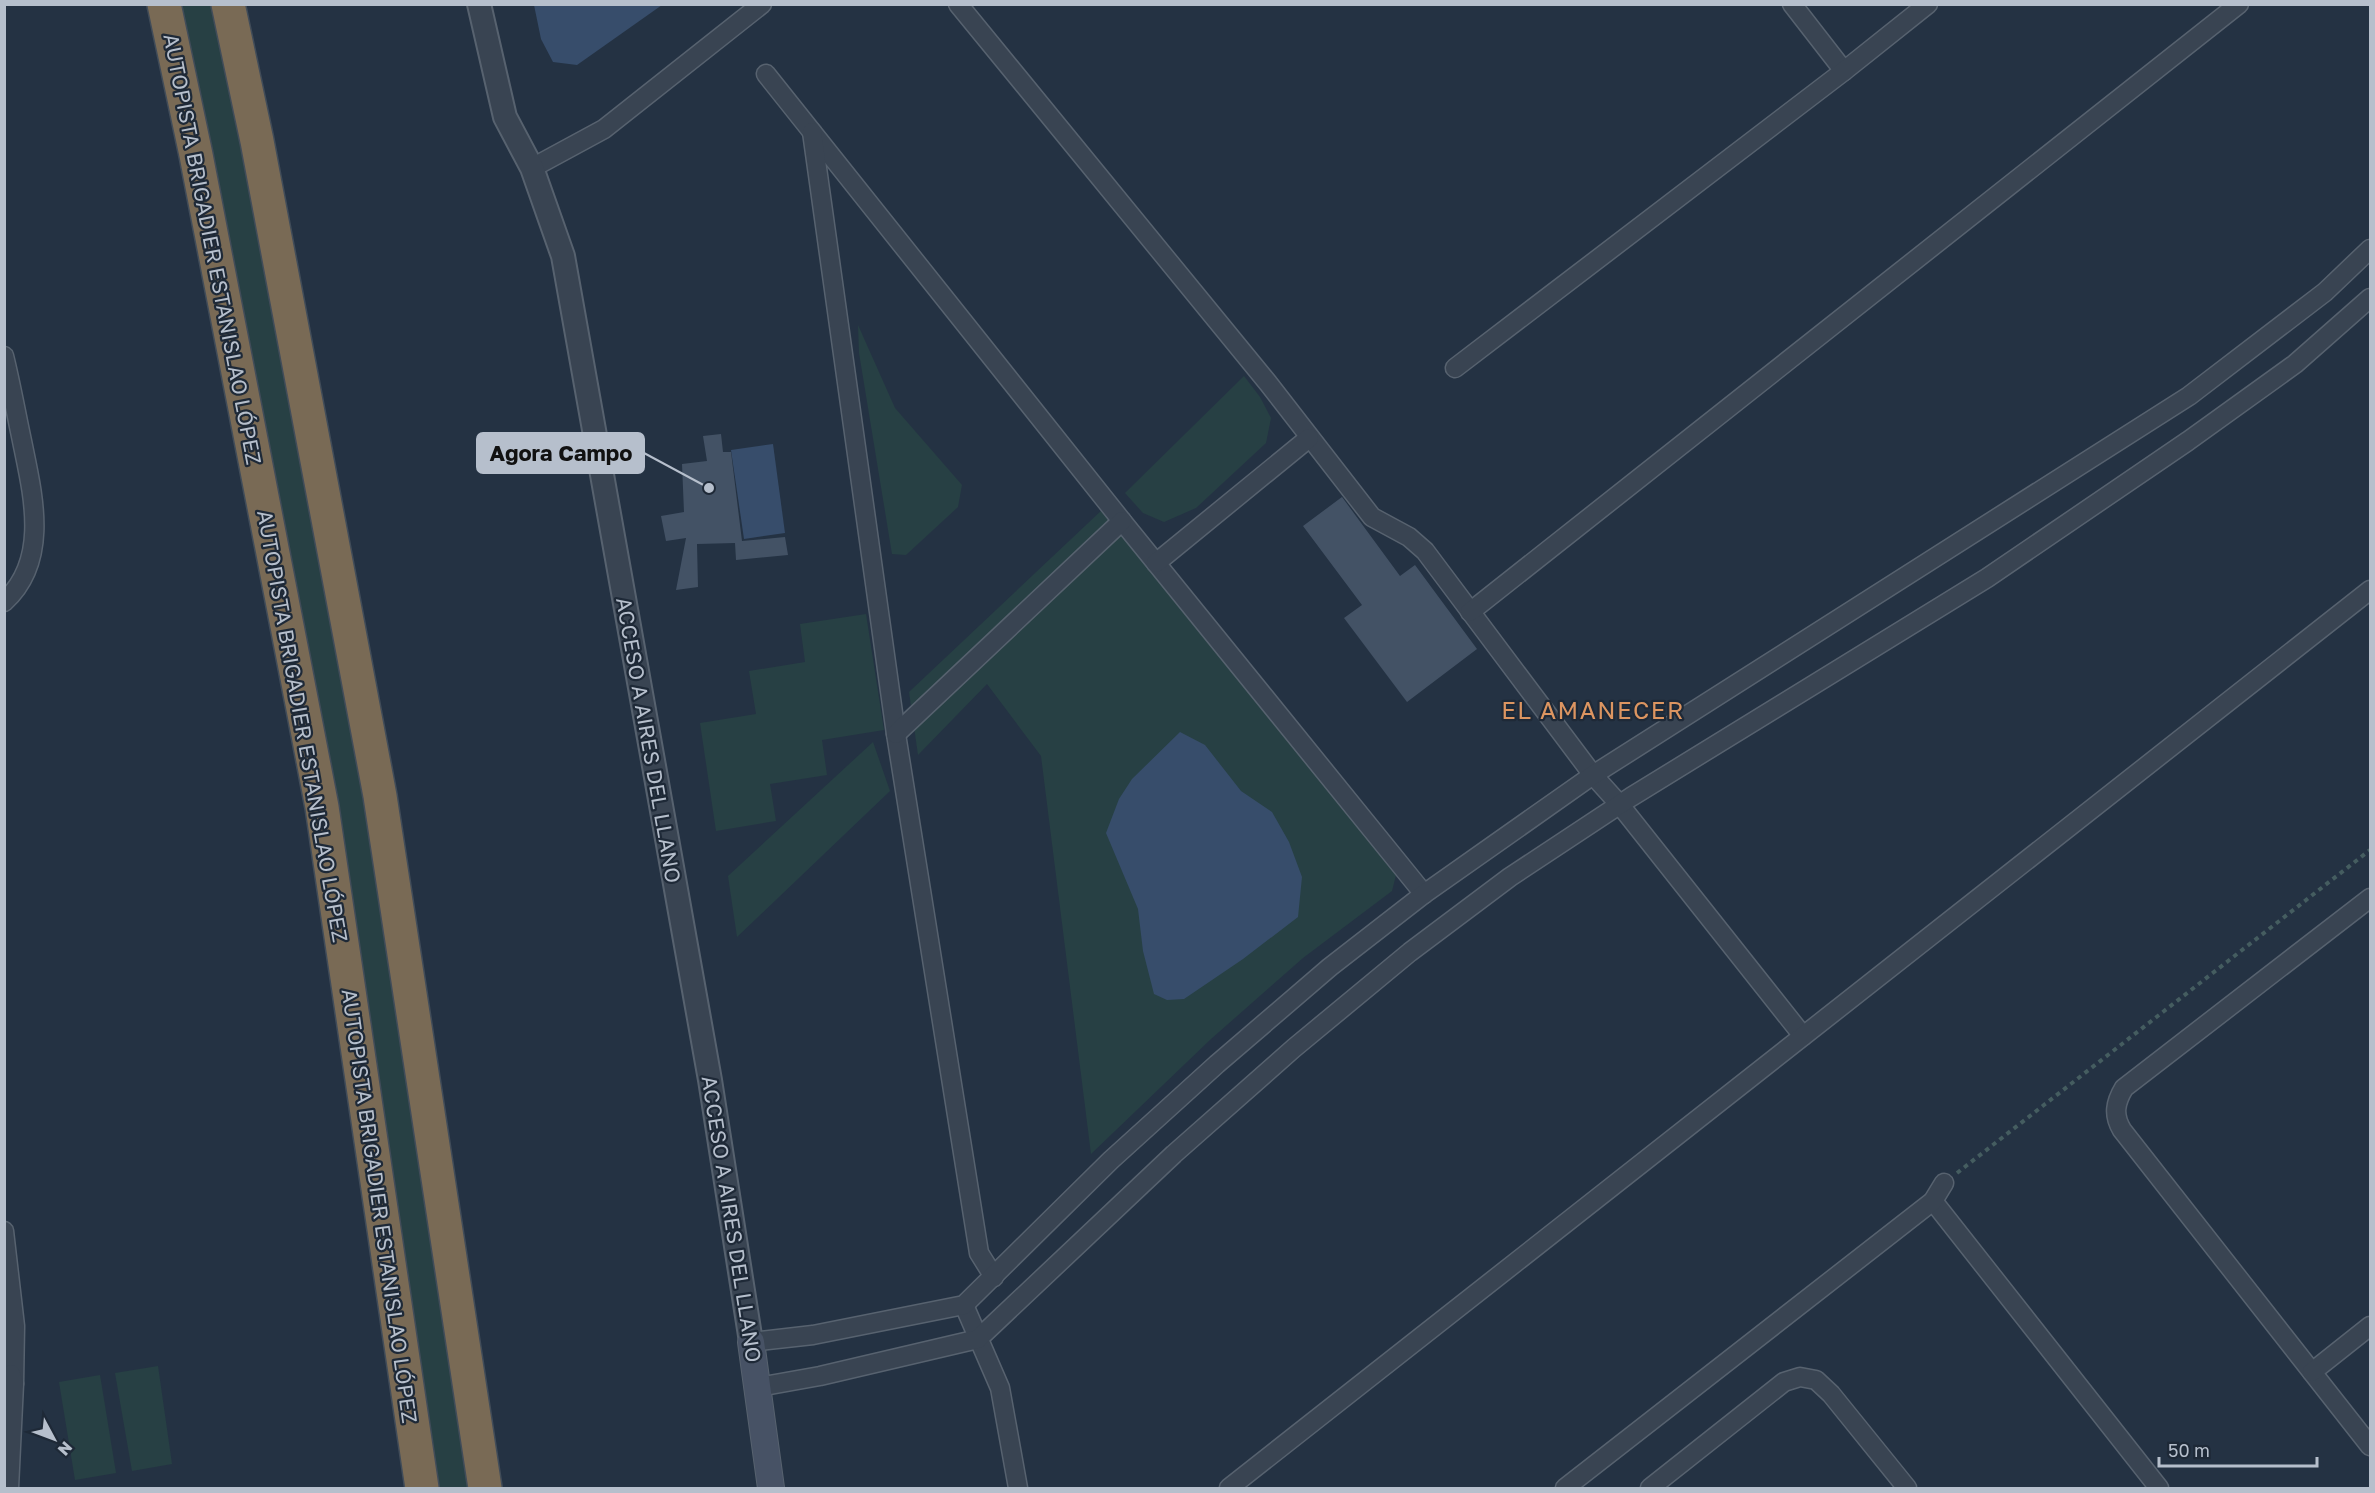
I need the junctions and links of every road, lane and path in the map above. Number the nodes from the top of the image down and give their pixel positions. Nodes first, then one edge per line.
1 (164, 4) edge
2 (228, 4) edge
3 (479, 4) edge
4 (762, 4) edge
5 (958, 4) edge
6 (1792, 4) edge
7 (1928, 4) edge
8 (2239, 4) edge
9 (1844, 71) junction
10 (766, 74) dead end
11 (812, 132) junction
12 (532, 168) junction
13 (2370, 249) edge
14 (2370, 298) edge
15 (4, 356) edge
16 (1455, 368) dead end
17 (1309, 438) junction
18 (1122, 521) junction
19 (1156, 563) junction
20 (2370, 590) edge
21 (8, 599) edge
22 (1470, 612) junction
23 (896, 734) junction
24 (1593, 775) junction
25 (1620, 805) junction
26 (2370, 850) edge
27 (1424, 894) junction
28 (2370, 898) edge
29 (1803, 1036) junction
30 (1944, 1184) joint
31 (1933, 1201) junction
32 (4, 1231) edge
33 (994, 1277) junction
34 (964, 1305) junction
35 (2370, 1326) edge
36 (978, 1339) junction
37 (751, 1342) junction
38 (4, 1355) edge
39 (2312, 1372) junction
40 (14, 1384) junction
41 (758, 1387) junction
42 (2370, 1446) edge
43 (9, 1488) edge
44 (422, 1488) edge
45 (485, 1488) edge
46 (771, 1488) edge
47 (1018, 1488) edge
48 (1229, 1488) edge
49 (1565, 1488) edge
50 (1650, 1488) edge
51 (1907, 1488) edge
52 (2159, 1488) edge

1 - 44 highway, AUTOPISTA BRIGADIER ESTANISLAO LÓPEZ
2 - 45 highway
3 - 12 street, ACCESO A AIRES DEL LLANO
4 - 12 street
5 - 17 street
6 - 9 street
7 - 9 street
8 - 22 street
9 - 16 street
10 - 11 street
11 - 18 street
11 - 23 street
12 - 37 street, ACCESO A AIRES DEL LLANO
13 - 24 street
14 - 25 street
15 - 21 street
17 - 19 street
17 - 22 street
18 - 19 street
18 - 23 street
19 - 27 street
20 - 29 street
22 - 24 street
23 - 33 street
24 - 25 street
24 - 27 street
25 - 29 street
25 - 36 street
26 - 30 path
27 - 33 street
28 - 39 street
29 - 48 street
30 - 31 street
31 - 49 street
31 - 52 street
32 - 40 street
33 - 34 street
34 - 36 street
34 - 37 street
35 - 39 street
36 - 41 street
36 - 47 street
37 - 41 main road, ACCESO A AIRES DEL LLANO
38 - 40 street
39 - 42 street
40 - 43 street
41 - 46 main road, ACCESO A AIRES DEL LLANO
50 - 51 street

